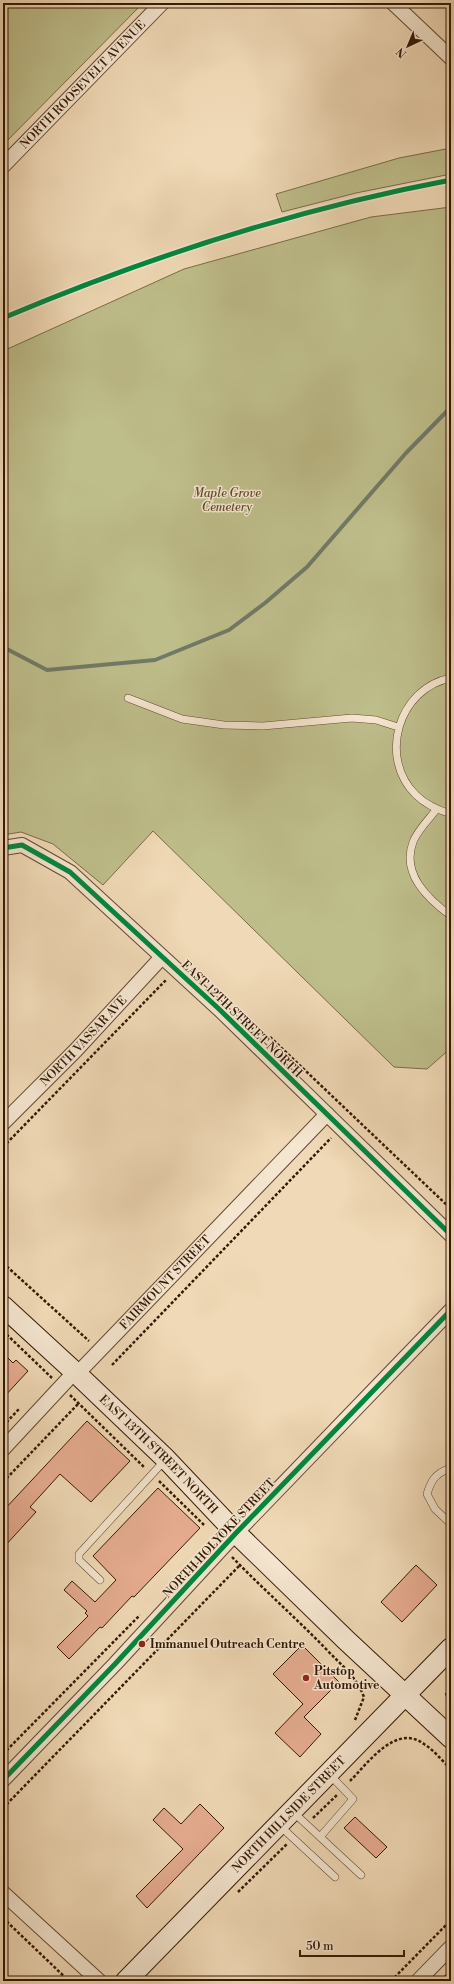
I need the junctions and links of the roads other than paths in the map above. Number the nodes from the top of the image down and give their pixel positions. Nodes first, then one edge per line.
1 (162, 3) edge
2 (393, 3) edge
3 (451, 58) edge
4 (3, 166) edge
5 (451, 678) edge
6 (128, 698) dead end
7 (398, 727) junction
8 (436, 810) junction
9 (451, 814) edge
10 (3, 848) edge
11 (451, 916) edge
12 (162, 957) junction
13 (327, 1114) junction
14 (3, 1123) edge
15 (451, 1235) edge
16 (3, 1306) edge
17 (451, 1310) edge
18 (77, 1374) junction
19 (3, 1449) edge
20 (166, 1459) junction
21 (451, 1470) edge
22 (451, 1524) edge
23 (236, 1533) junction
24 (100, 1580) dead end
25 (451, 1648) edge
26 (406, 1696) junction
27 (451, 1738) edge
28 (329, 1774) junction
29 (3, 1780) edge
30 (285, 1818) junction
31 (320, 1837) junction
32 (361, 1875) dead end
33 (335, 1877) dead end
34 (3, 1893) edge
35 (451, 1947) edge
36 (99, 1981) edge
37 (126, 1981) edge
38 (418, 1981) edge

1 - 4 street, NORTH ROOSEVELT AVENUE
2 - 3 street
5 - 7 lane
6 - 7 lane
7 - 8 lane
8 - 9 lane
8 - 11 lane
10 - 12 street, EAST 12TH STREET NORTH
12 - 13 street, EAST 12TH STREET NORTH
12 - 14 street, NORTH VASSAR AVE
13 - 15 street, EAST 12TH STREET NORTH
13 - 18 street, FAIRMOUNT STREET
16 - 18 main road, EAST 13TH STREET NORTH
17 - 23 street, NORTH HOLYOKE STREET
18 - 19 street, FAIRMOUNT STREET
18 - 20 main road, EAST 13TH STREET NORTH
20 - 23 main road, EAST 13TH STREET NORTH
20 - 24 lane
21 - 22 lane
23 - 26 main road, EAST 13TH STREET NORTH
23 - 29 street, NORTH HOLYOKE STREET
25 - 26 main road, NORTH HILLSIDE STREET
26 - 27 main road, EAST 13TH STREET NORTH
26 - 28 main road, NORTH HILLSIDE STREET
28 - 30 main road, NORTH HILLSIDE STREET
28 - 31 lane
30 - 31 lane
30 - 33 lane
30 - 37 main road, NORTH HILLSIDE STREET
31 - 32 lane
34 - 36 street
35 - 38 street

